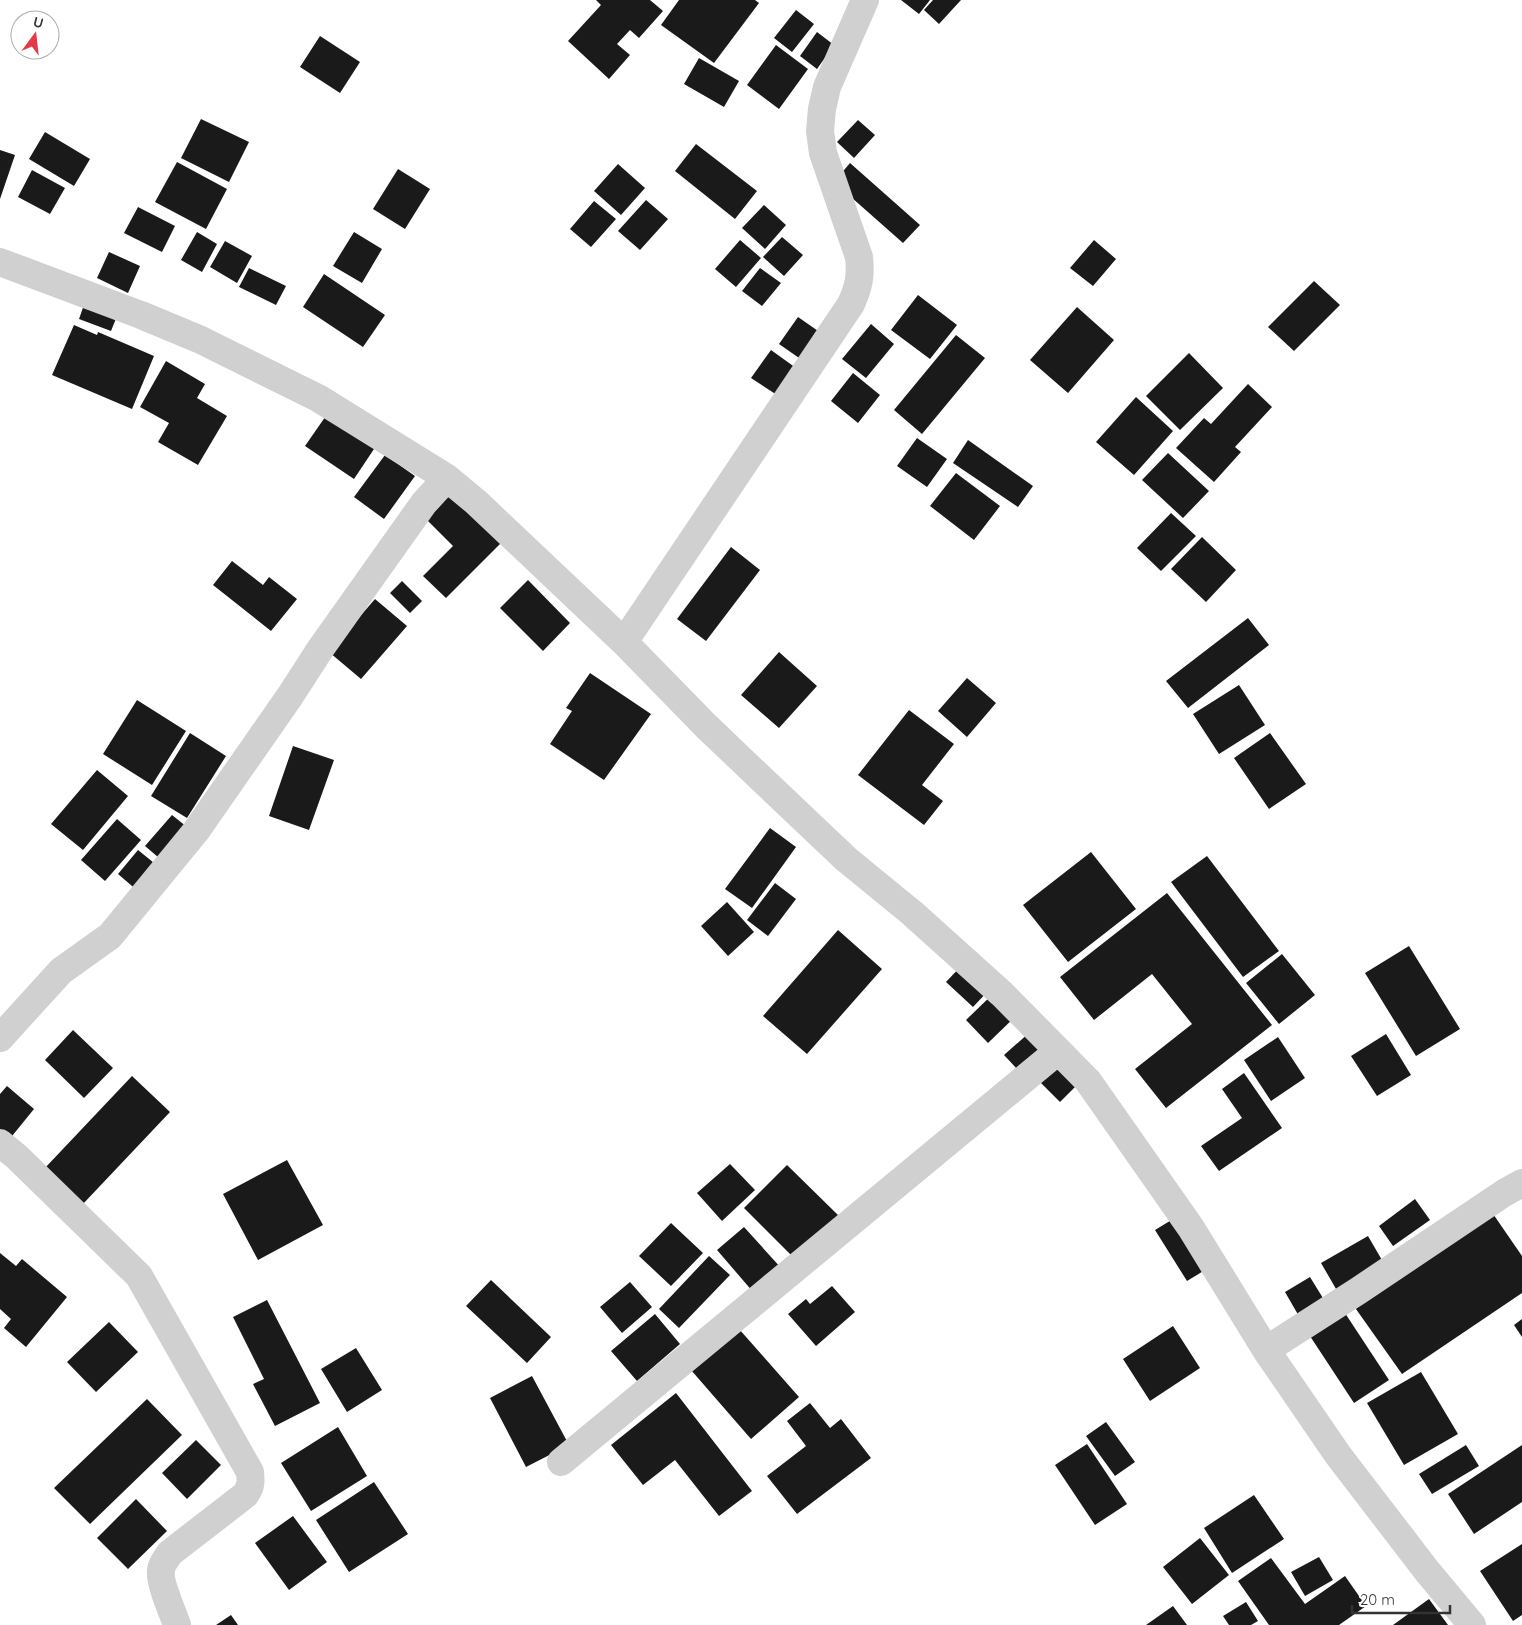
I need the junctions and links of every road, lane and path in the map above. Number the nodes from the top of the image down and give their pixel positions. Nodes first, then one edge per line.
1 (865, 0) edge
2 (0, 262) edge
3 (446, 478) junction
4 (624, 642) junction
5 (0, 1038) edge
6 (1058, 1051) junction
7 (0, 1143) edge
8 (1522, 1182) edge
9 (1266, 1350) junction
10 (561, 1462) dead end
11 (177, 1625) edge
12 (1472, 1625) edge

1 - 4 street
2 - 3 street
3 - 4 street
3 - 5 street
4 - 6 street
6 - 9 street
6 - 10 street
7 - 11 street
8 - 9 street
9 - 12 street

